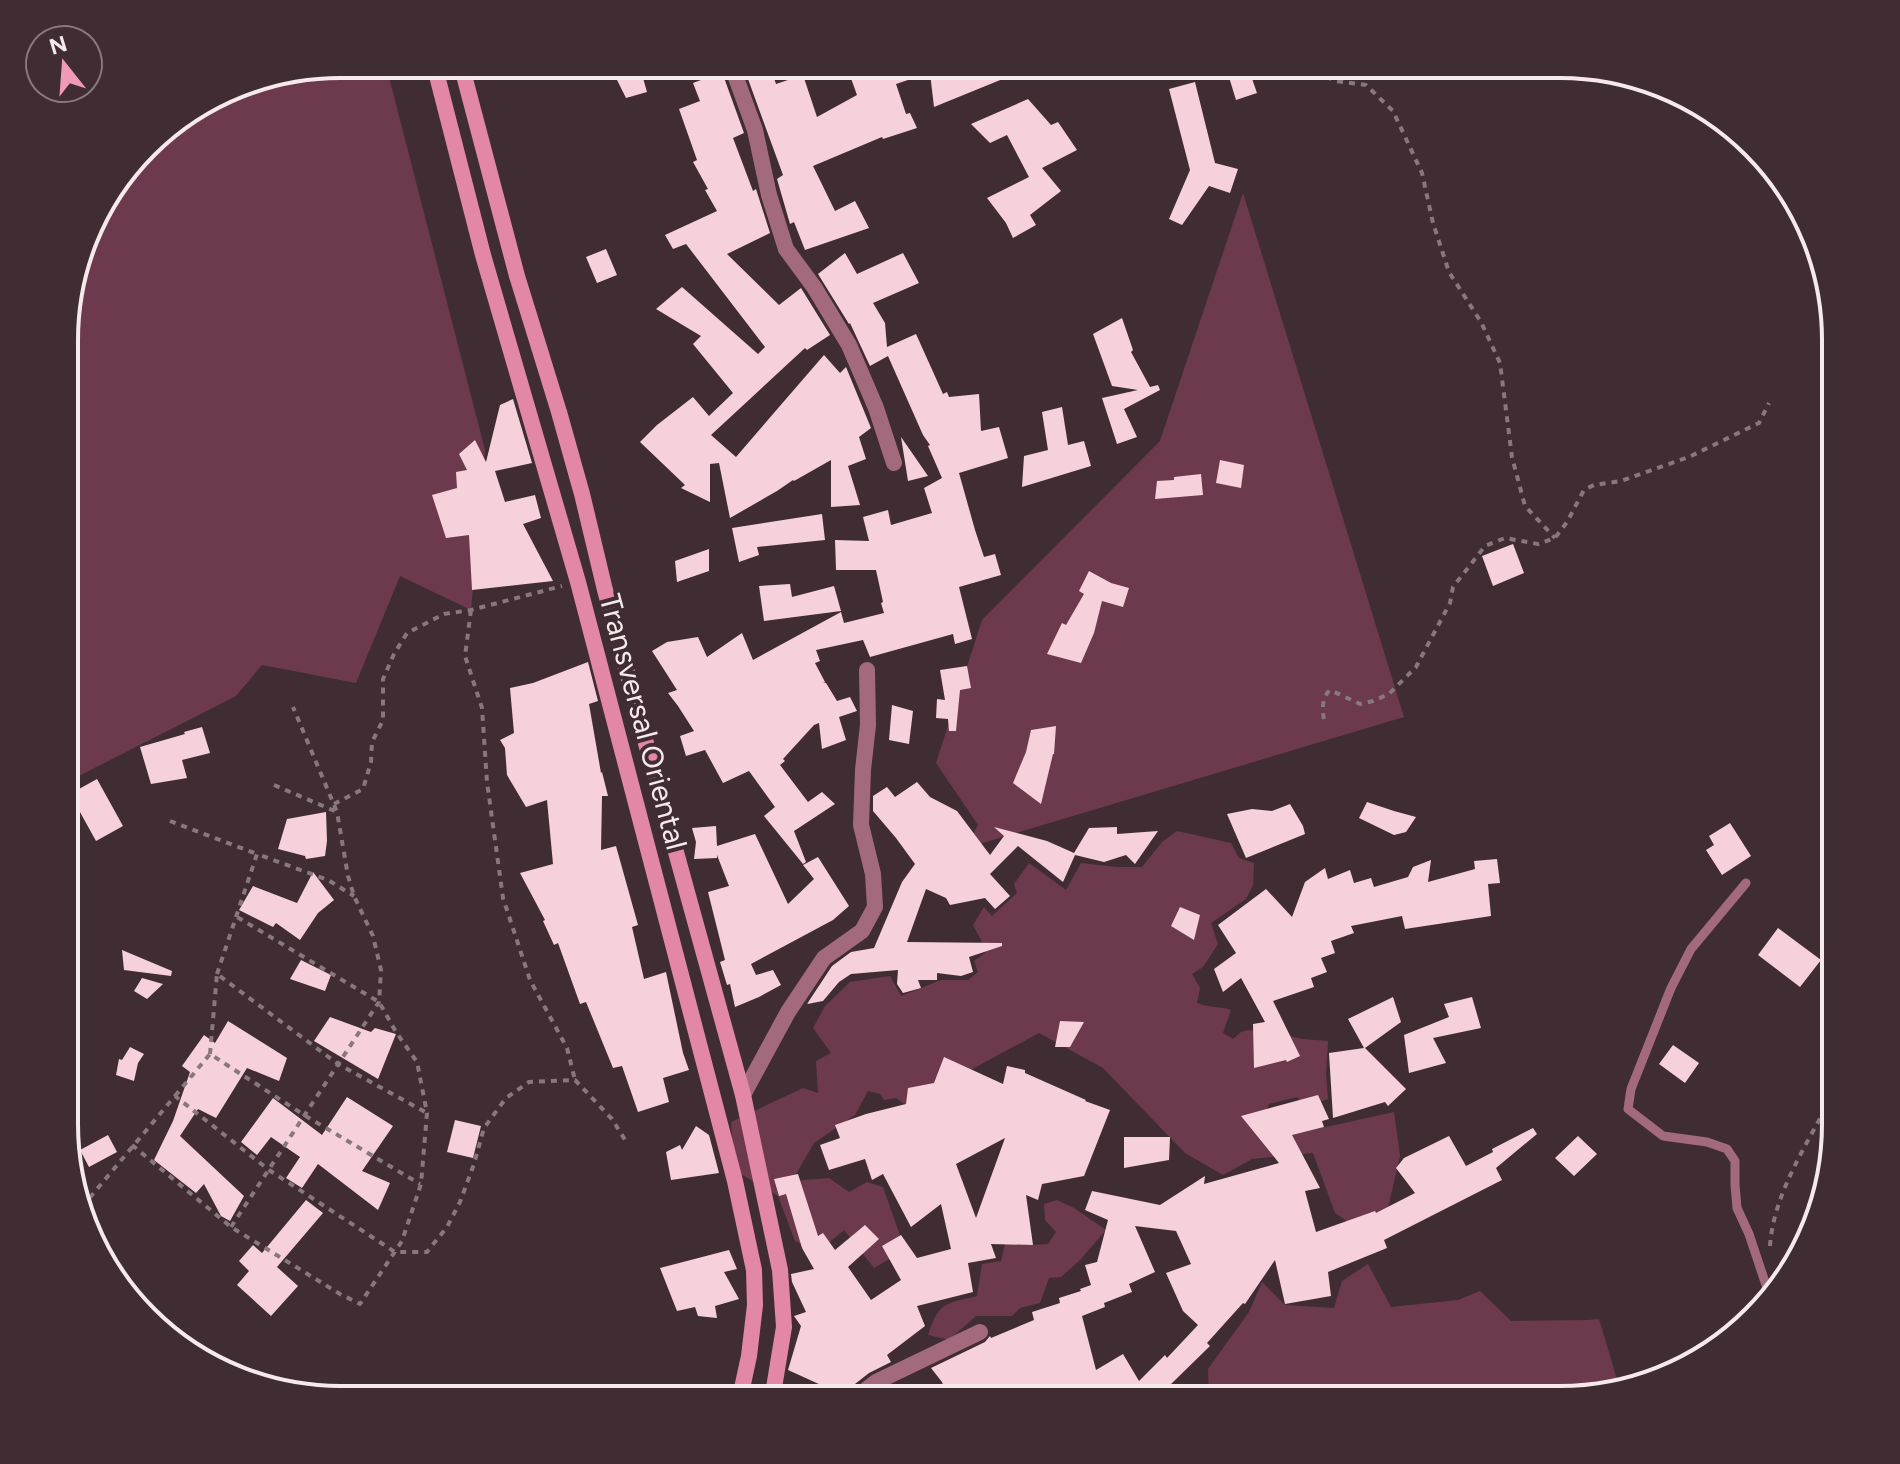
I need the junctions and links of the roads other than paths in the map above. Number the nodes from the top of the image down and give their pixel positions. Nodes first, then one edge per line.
1 (438, 79) edge
2 (465, 79) edge
3 (736, 79) edge
4 (894, 463) dead end
5 (579, 590) junction
6 (605, 590) junction
7 (867, 670) dead end
8 (1746, 883) dead end
9 (743, 1095) junction
10 (1766, 1285) edge
11 (980, 1332) dead end
12 (743, 1385) edge
13 (774, 1385) edge
14 (872, 1385) edge

1 - 5 main road, Transversal Oriental
2 - 6 main road, Transversal Oriental
3 - 4 street
5 - 6 main road
5 - 12 main road, Transversal Oriental
6 - 9 main road, Transversal Oriental
7 - 9 street
8 - 10 lane
9 - 13 main road, Transversal Oriental
11 - 14 street

